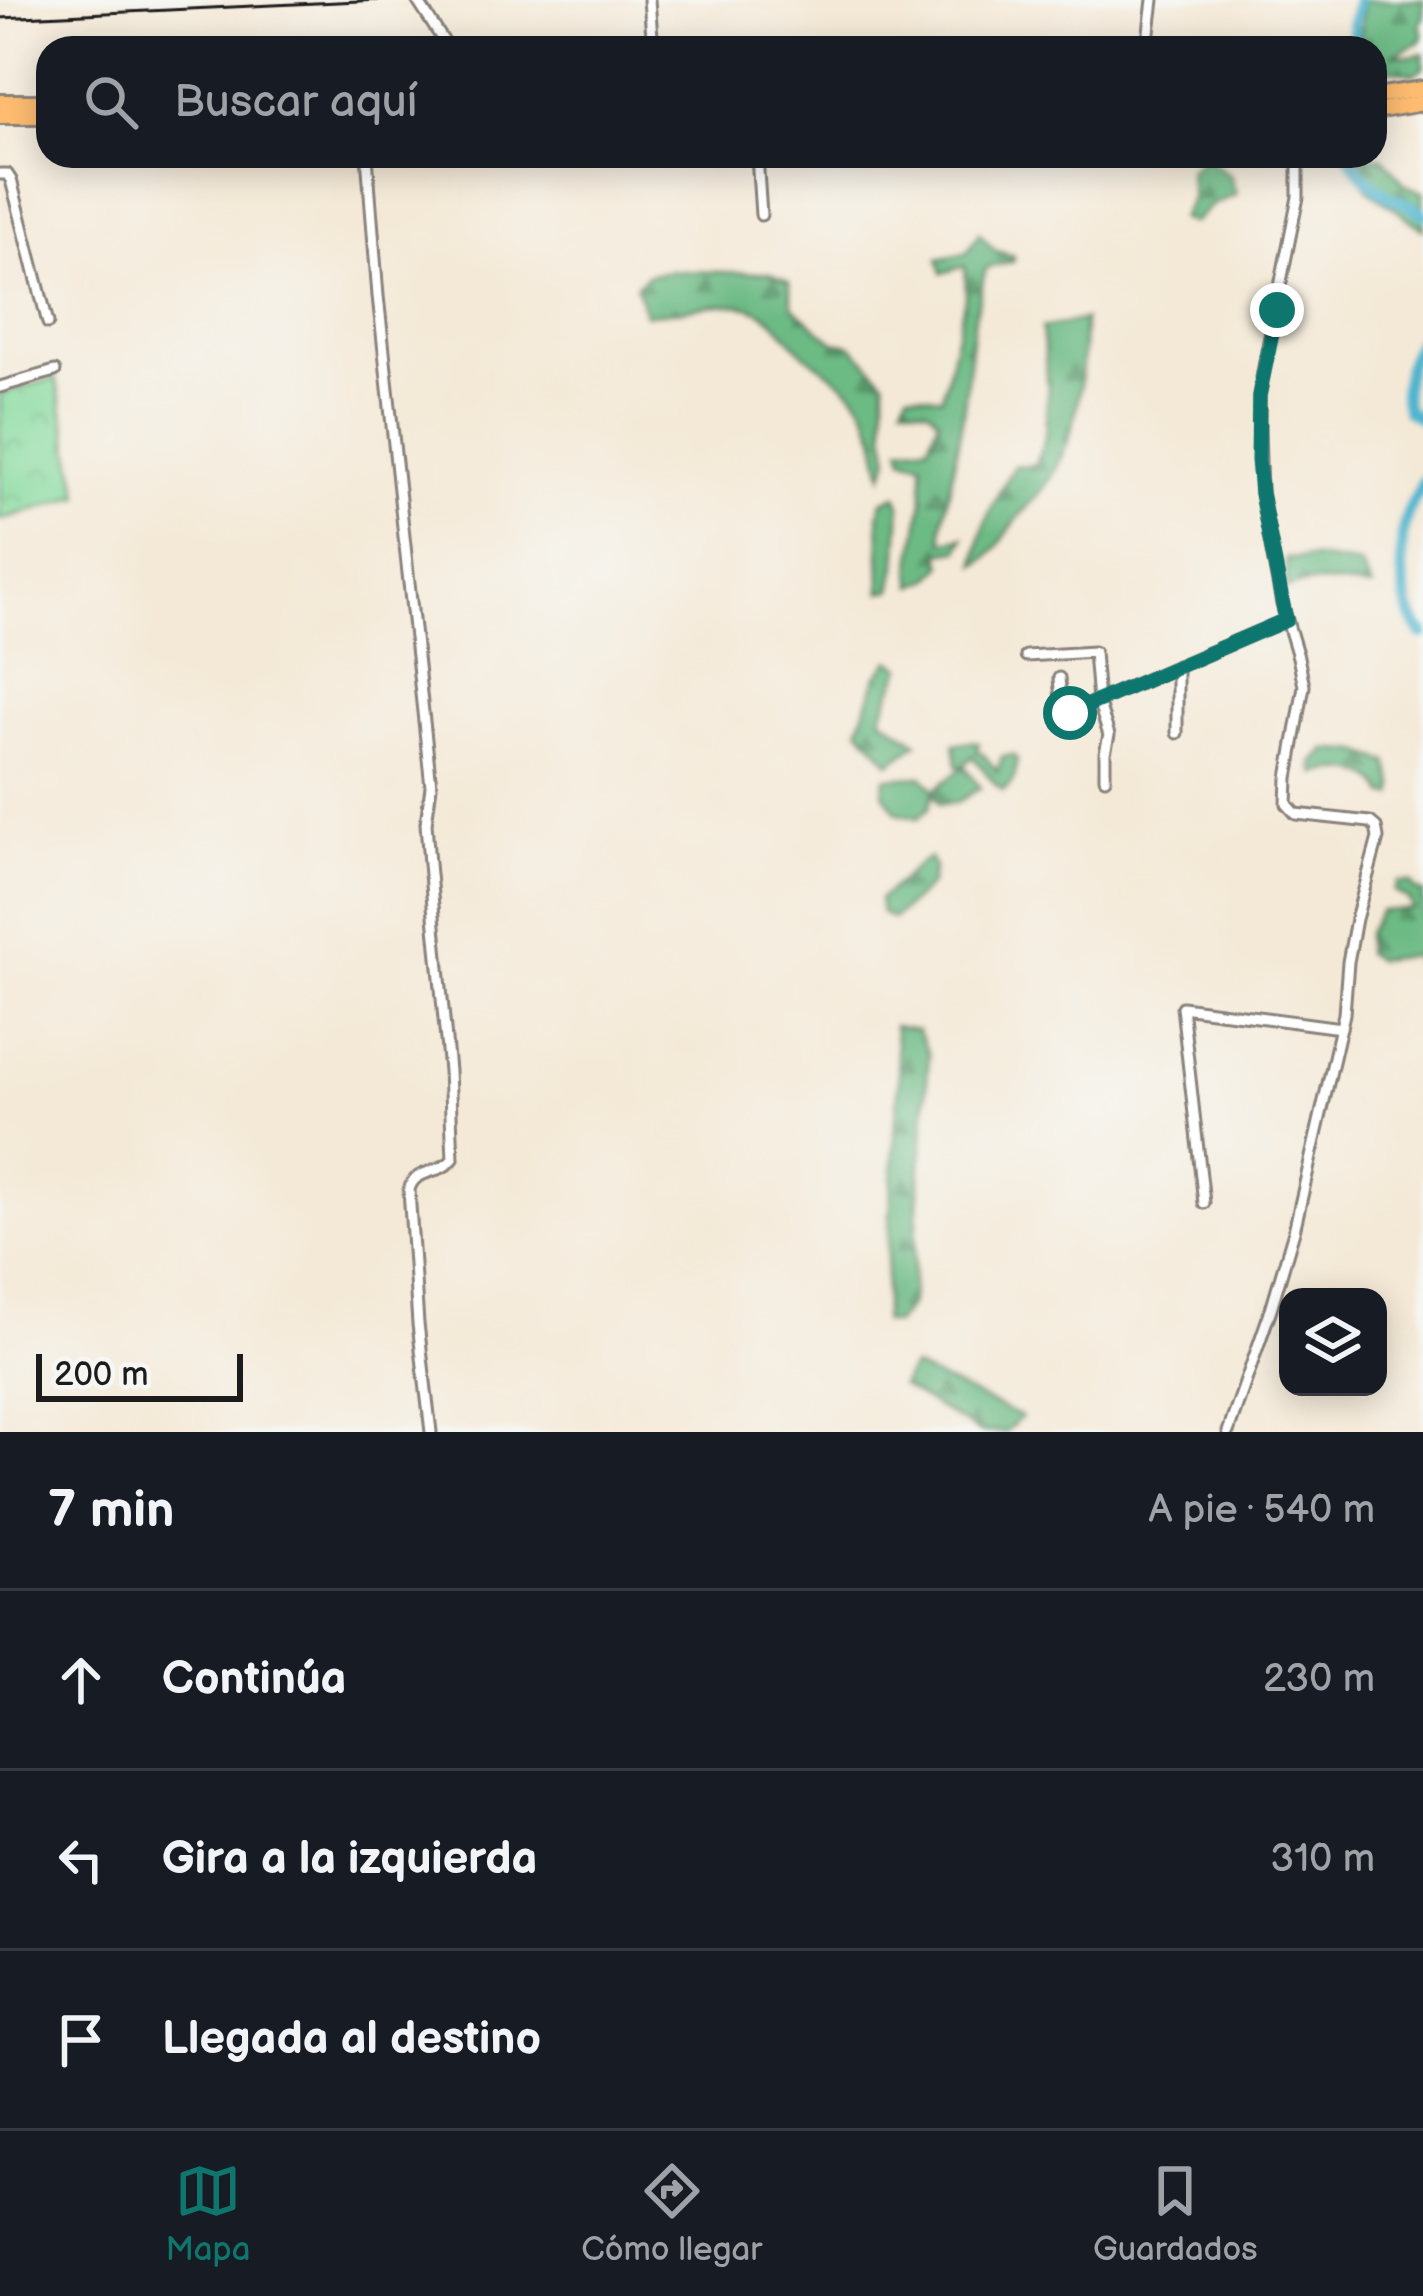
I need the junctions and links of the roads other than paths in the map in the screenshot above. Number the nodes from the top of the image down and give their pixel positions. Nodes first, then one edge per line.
1 (417, 0) edge
2 (649, 0) edge
3 (1153, 0) edge
4 (440, 36) edge
5 (652, 36) edge
6 (1148, 36) edge
7 (1423, 88) edge
8 (1387, 95) edge
9 (0, 102) edge
10 (36, 102) edge
11 (1423, 103) edge
12 (1387, 110) edge
13 (0, 116) edge
14 (36, 116) edge
15 (369, 168) edge
16 (758, 168) edge
17 (1298, 168) edge
18 (3, 174) edge
19 (761, 215) dead end
20 (48, 323) dead end
21 (56, 371) dead end
22 (0, 387) edge
23 (1286, 620) junction
24 (1026, 656) dead end
25 (1177, 666) junction
26 (1059, 678) dead end
27 (1098, 701) junction
28 (1178, 733) dead end
29 (1105, 778) dead end
30 (1341, 1028) junction
31 (1204, 1203) dead end
32 (431, 1432) edge
33 (1228, 1432) edge

1 - 4 street
2 - 5 street
3 - 6 street
7 - 8 highway
9 - 10 highway
11 - 12 highway
13 - 14 highway
15 - 32 street
16 - 19 street
17 - 23 street
18 - 20 street
21 - 22 street
23 - 25 street
23 - 30 street
24 - 27 street
25 - 27 street
25 - 28 street
26 - 27 street
27 - 29 street
30 - 31 street
30 - 33 street

